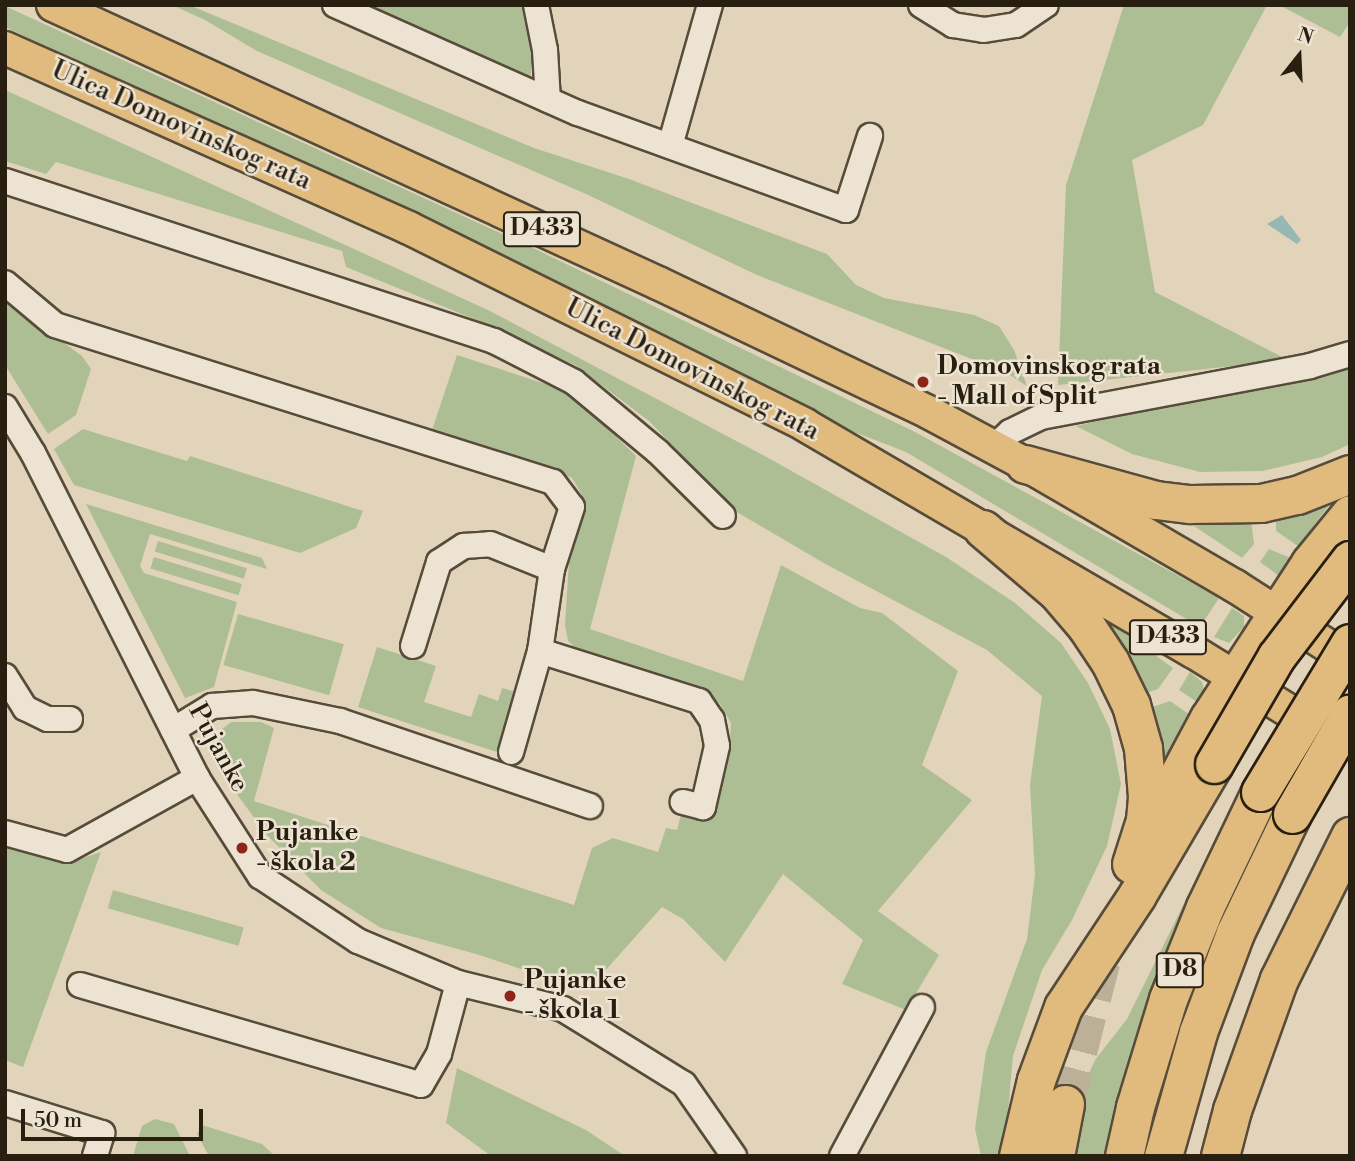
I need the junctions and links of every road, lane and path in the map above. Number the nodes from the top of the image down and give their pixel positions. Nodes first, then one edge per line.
1 (335, 5) edge
2 (536, 5) edge
3 (710, 5) edge
4 (921, 5) edge
5 (1046, 5) edge
6 (57, 6) edge
7 (5, 48) edge
8 (548, 100) junction
9 (870, 136) dead end
10 (670, 146) junction
11 (5, 181) edge
12 (5, 284) edge
13 (1350, 354) edge
14 (5, 407) edge
15 (1010, 456) junction
16 (1350, 474) edge
17 (1350, 514) edge
18 (723, 516) dead end
19 (984, 529) junction
20 (1350, 560) edge
21 (552, 569) junction
22 (1277, 613) junction
23 (1350, 642) edge
24 (413, 646) dead end
25 (540, 651) junction
26 (1350, 660) edge
27 (5, 676) edge
28 (1235, 677) junction
29 (1350, 713) edge
30 (70, 719) dead end
31 (173, 730) junction
32 (1350, 748) edge
33 (511, 752) dead end
34 (197, 778) junction
35 (683, 802) dead end
36 (590, 806) dead end
37 (5, 833) edge
38 (1350, 835) edge
39 (458, 983) junction
40 (80, 985) dead end
41 (922, 1007) dead end
42 (5, 1102) edge
43 (1065, 1104) tunnel mouth
44 (95, 1156) edge
45 (734, 1156) edge
46 (842, 1156) edge
47 (1018, 1156) edge
48 (1055, 1156) edge
49 (1124, 1156) edge
50 (1163, 1156) edge
51 (1220, 1156) edge

1 - 8 street
2 - 8 street
3 - 10 street
4 - 5 street
6 - 15 main road, D433
7 - 19 main road, Ulica Domovinskog rata / D433
8 - 10 street
9 - 10 street
11 - 18 street
12 - 21 street
13 - 15 street
14 - 31 street, Pujanke
15 - 16 highway
15 - 22 main road, D433
17 - 22 highway
19 - 28 main road, Ulica Domovinskog rata / D433
19 - 28 highway
20 - 47 highway, bridge
21 - 24 street
21 - 25 street
22 - 26 main road, D433
22 - 28 highway
23 - 49 highway, D8, bridge
25 - 33 street
25 - 35 street
27 - 30 street
28 - 32 main road, Ulica Domovinskog rata / D433
29 - 50 highway, D8, bridge
31 - 34 street, Pujanke
31 - 36 street
34 - 37 street
34 - 39 street, Pujanke
38 - 51 highway
39 - 40 street
39 - 45 street, Pujanke
41 - 46 street
42 - 44 street
43 - 48 highway

